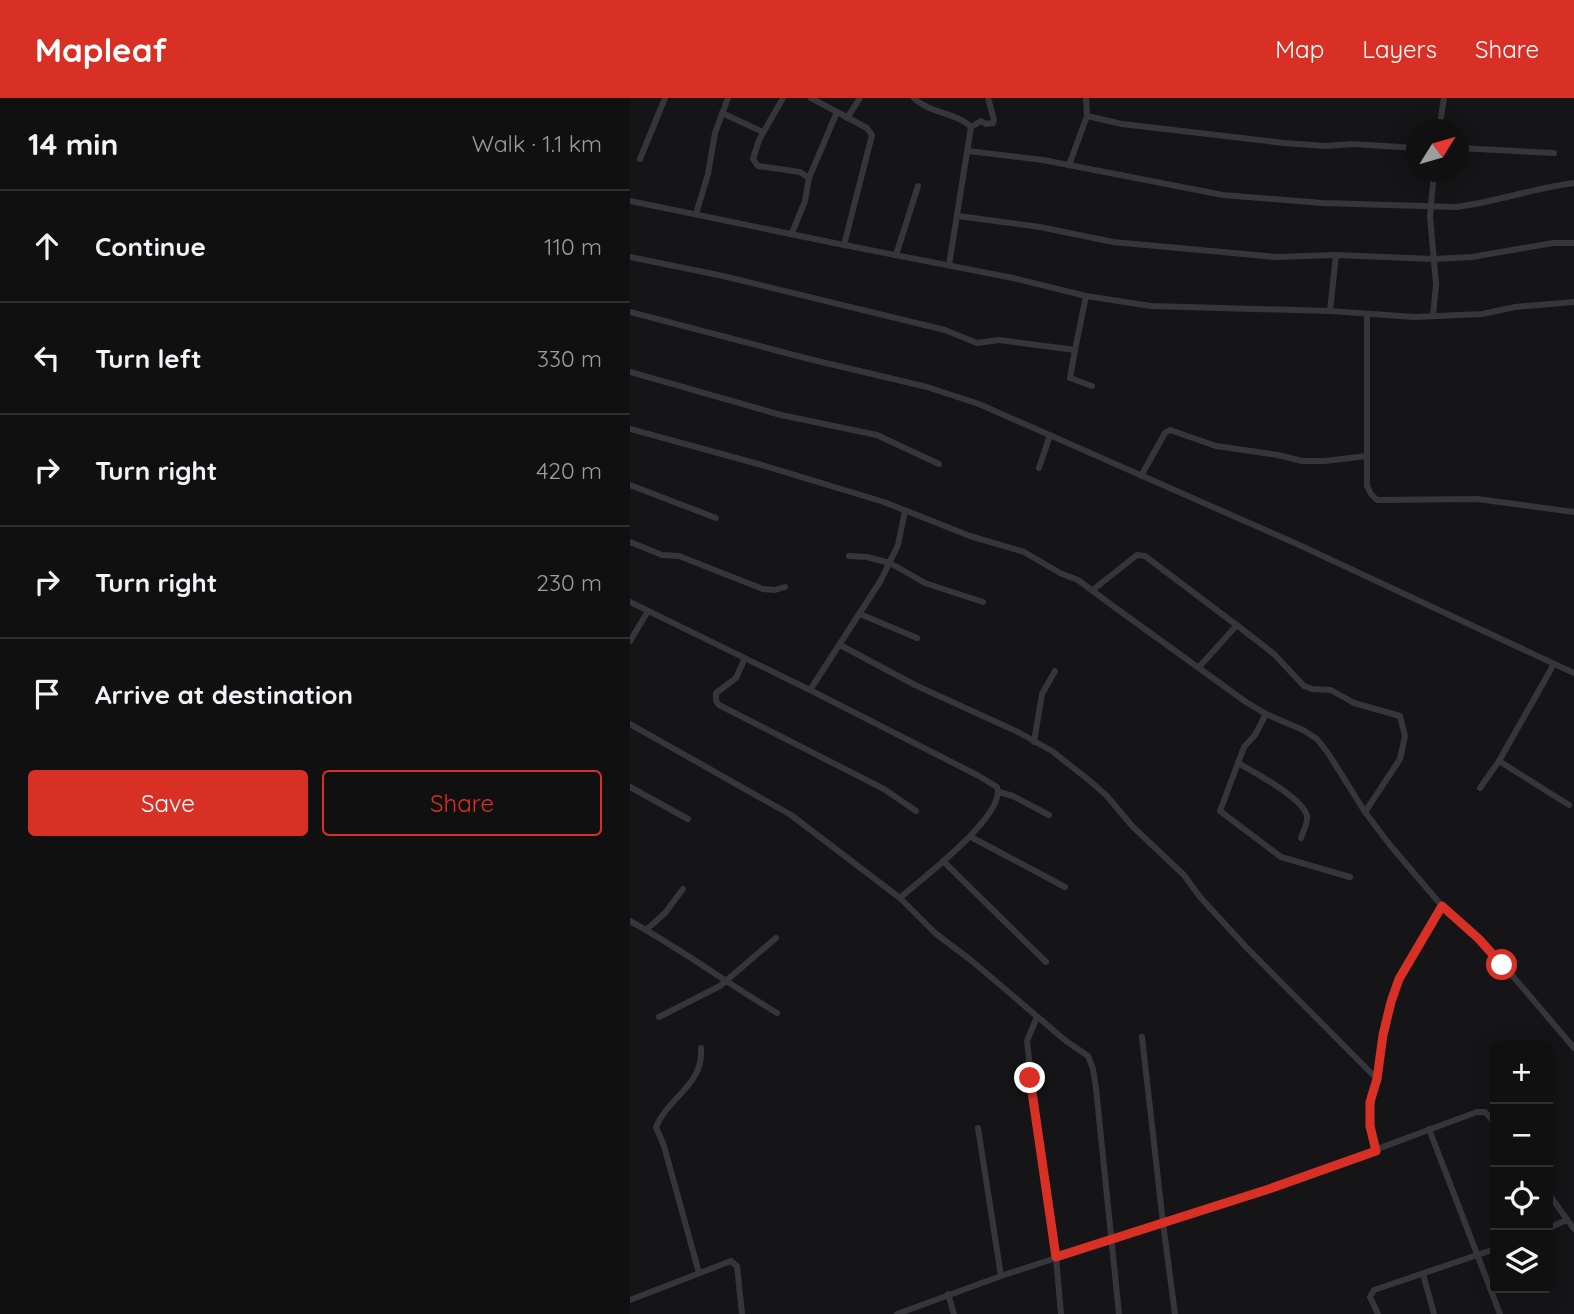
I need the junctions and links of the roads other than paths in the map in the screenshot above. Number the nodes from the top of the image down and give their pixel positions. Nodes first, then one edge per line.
1 (665, 98) edge
2 (728, 98) edge
3 (783, 98) edge
4 (811, 98) edge
5 (860, 98) edge
6 (915, 98) edge
7 (988, 98) edge
8 (1086, 98) edge
9 (1444, 98) edge
10 (837, 112) junction
11 (722, 113) junction
12 (1087, 116) junction
13 (847, 118) junction
14 (1441, 119) edge
15 (971, 127) junction
16 (762, 132) junction
17 (1406, 147) edge
18 (1469, 149) edge
19 (968, 151) junction
20 (1554, 153) dead end
21 (640, 159) dead end
22 (1069, 165) junction
23 (809, 178) junction
24 (1433, 182) edge
25 (1574, 183) edge
26 (918, 186) dead end
27 (630, 201) edge
28 (1430, 205) junction
29 (696, 214) junction
30 (958, 216) junction
31 (792, 233) junction
32 (1574, 243) edge
33 (844, 244) junction
34 (896, 255) junction
35 (1336, 255) junction
36 (630, 257) edge
37 (1433, 259) junction
38 (949, 265) junction
39 (1086, 296) junction
40 (1574, 302) edge
41 (1330, 311) junction
42 (630, 312) edge
43 (1367, 315) junction
44 (1433, 316) junction
45 (1075, 350) junction
46 (630, 372) edge
47 (1092, 386) dead end
48 (630, 429) edge
49 (1050, 435) junction
50 (1367, 456) junction
51 (939, 464) dead end
52 (1039, 468) dead end
53 (1141, 476) junction
54 (630, 485) edge
55 (905, 510) junction
56 (1574, 512) edge
57 (716, 518) dead end
58 (630, 542) edge
59 (849, 556) dead end
60 (890, 563) junction
61 (785, 587) dead end
62 (1094, 589) junction
63 (983, 601) dead end
64 (630, 602) edge
65 (648, 611) junction
66 (860, 614) junction
67 (1237, 625) junction
68 (917, 638) dead end
69 (630, 641) edge
70 (840, 645) junction
71 (744, 660) junction
72 (1554, 664) junction
73 (1199, 667) junction
74 (1055, 671) dead end
75 (1574, 673) edge
76 (810, 690) junction
77 (1266, 714) junction
78 (630, 724) edge
79 (1034, 742) junction
80 (1499, 761) junction
81 (1238, 763) junction
82 (630, 787) edge
83 (1480, 788) dead end
84 (999, 792) junction
85 (1570, 805) dead end
86 (915, 811) dead end
87 (1365, 812) junction
88 (1049, 815) dead end
89 (688, 818) dead end
90 (971, 837) junction
91 (1301, 838) dead end
92 (943, 861) junction
93 (1350, 877) dead end
94 (1065, 887) dead end
95 (683, 888) dead end
96 (900, 898) junction
97 (1442, 906) junction
98 (630, 920) edge
99 (646, 930) junction
100 (776, 938) dead end
101 (1046, 962) dead end
102 (726, 981) junction
103 (777, 1013) dead end
104 (659, 1017) dead end
105 (1037, 1017) junction
106 (1142, 1037) dead end
107 (701, 1048) dead end
108 (1574, 1048) edge
109 (1377, 1079) junction
110 (1490, 1118) edge
111 (978, 1128) dead end
112 (1429, 1129) junction
113 (1376, 1151) junction
114 (1553, 1200) edge
115 (1567, 1220) junction
116 (1163, 1223) junction
117 (1553, 1226) edge
118 (1574, 1229) edge
119 (1111, 1239) junction
120 (1490, 1251) edge
121 (1477, 1255) junction
122 (1056, 1257) junction
123 (699, 1273) junction
124 (1423, 1274) junction
125 (1001, 1276) junction
126 (948, 1294) junction
127 (630, 1300) edge
128 (741, 1314) edge
129 (897, 1314) edge
130 (954, 1314) edge
131 (1061, 1314) edge
132 (1119, 1314) edge
133 (1175, 1314) edge
134 (1378, 1314) edge
135 (1434, 1314) edge
136 (1500, 1314) edge

1 - 21 street
2 - 11 street
3 - 16 street
4 - 10 street
5 - 13 street
6 - 15 street
7 - 15 street
8 - 12 street
9 - 14 street
10 - 13 street
10 - 23 street
11 - 16 street
11 - 29 street
12 - 17 street
12 - 22 street
13 - 33 street
15 - 19 street
16 - 23 street
18 - 20 street
19 - 22 street
19 - 30 street
22 - 28 street
23 - 31 street
24 - 28 street
25 - 28 street
26 - 34 street
27 - 29 street
28 - 37 street
29 - 31 street
30 - 35 street
30 - 38 street
31 - 33 street
32 - 37 street
33 - 34 street
34 - 38 street
35 - 37 street
35 - 41 street
36 - 45 street
37 - 44 street
38 - 39 street
39 - 41 street
39 - 45 street
40 - 44 street
41 - 43 street
42 - 49 street
43 - 44 street
43 - 50 street
45 - 47 street
46 - 51 street
48 - 55 street
49 - 52 street
49 - 53 street
50 - 53 street
50 - 56 street
53 - 72 street
54 - 57 street
55 - 60 street
55 - 62 street
58 - 61 street
59 - 60 street
60 - 63 street
60 - 66 street
62 - 67 street
62 - 73 street
64 - 65 street
65 - 69 street
65 - 71 street
66 - 68 street
66 - 70 street
67 - 73 street
67 - 87 street
70 - 76 street
70 - 79 street
71 - 76 street
71 - 86 street
72 - 75 street
72 - 80 street
73 - 77 street
74 - 79 street
76 - 84 street
77 - 81 street
77 - 87 street
78 - 96 street
79 - 109 street
80 - 83 street
80 - 85 street
81 - 91 street
81 - 93 street
82 - 89 street
84 - 88 street
84 - 90 street
87 - 97 street
90 - 92 street
90 - 94 street
92 - 96 street
92 - 101 street
95 - 99 street
96 - 105 street
97 - 108 street
97 - 109 street
98 - 99 street
99 - 102 street
100 - 102 street
102 - 103 street
102 - 104 street
105 - 119 street
105 - 122 street
106 - 116 street
107 - 123 street
109 - 113 street
110 - 112 street
111 - 125 street
112 - 113 street
112 - 121 street
113 - 116 street
114 - 115 street
115 - 117 street
115 - 118 street
116 - 119 street
116 - 133 street
119 - 122 street
119 - 132 street
120 - 121 street
121 - 124 street
121 - 136 street
122 - 125 street
122 - 131 street
123 - 127 street
123 - 128 street
124 - 134 street
124 - 135 street
125 - 126 street
126 - 129 street
126 - 130 street

